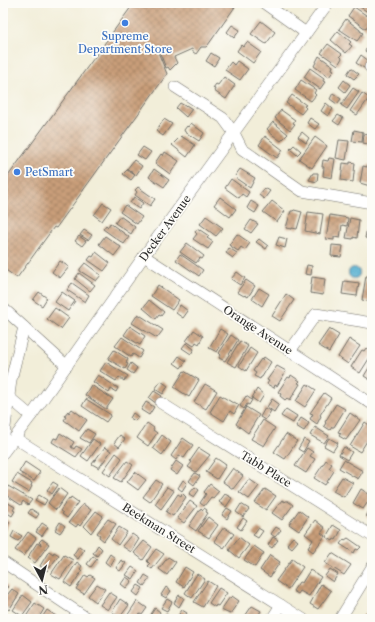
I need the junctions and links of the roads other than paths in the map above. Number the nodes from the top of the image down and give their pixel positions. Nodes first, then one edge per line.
1 (264, 3) edge
2 (328, 3) edge
3 (306, 33) junction
4 (175, 87) dead end
5 (234, 133) junction
6 (372, 203) edge
7 (144, 256) junction
8 (3, 308) edge
9 (372, 323) edge
10 (24, 327) junction
11 (290, 351) junction
12 (67, 366) junction
13 (6, 394) edge
14 (161, 403) dead end
15 (372, 404) edge
16 (32, 416) junction
17 (16, 438) junction
18 (3, 442) edge
19 (3, 453) edge
20 (372, 536) edge
21 (3, 562) edge
22 (372, 567) edge
23 (281, 605) junction
24 (88, 619) edge
25 (272, 619) edge
26 (303, 619) edge
27 (340, 619) edge

1 - 3 street
2 - 3 street, Decker Avenue
3 - 5 street, Decker Avenue
4 - 5 street
5 - 6 street
5 - 7 street, Decker Avenue
7 - 11 street, Orange Avenue
7 - 12 street, Decker Avenue
8 - 10 street
9 - 11 street
10 - 12 street
10 - 13 street
11 - 15 street, Orange Avenue
12 - 16 street, Decker Avenue
13 - 16 street
13 - 18 street
14 - 20 street, Tabb Place
16 - 17 street, Decker Avenue
17 - 19 street, Decker Avenue
17 - 23 street, Beekman Street
21 - 24 street
22 - 27 street
23 - 25 street
23 - 26 street, Beekman Street

